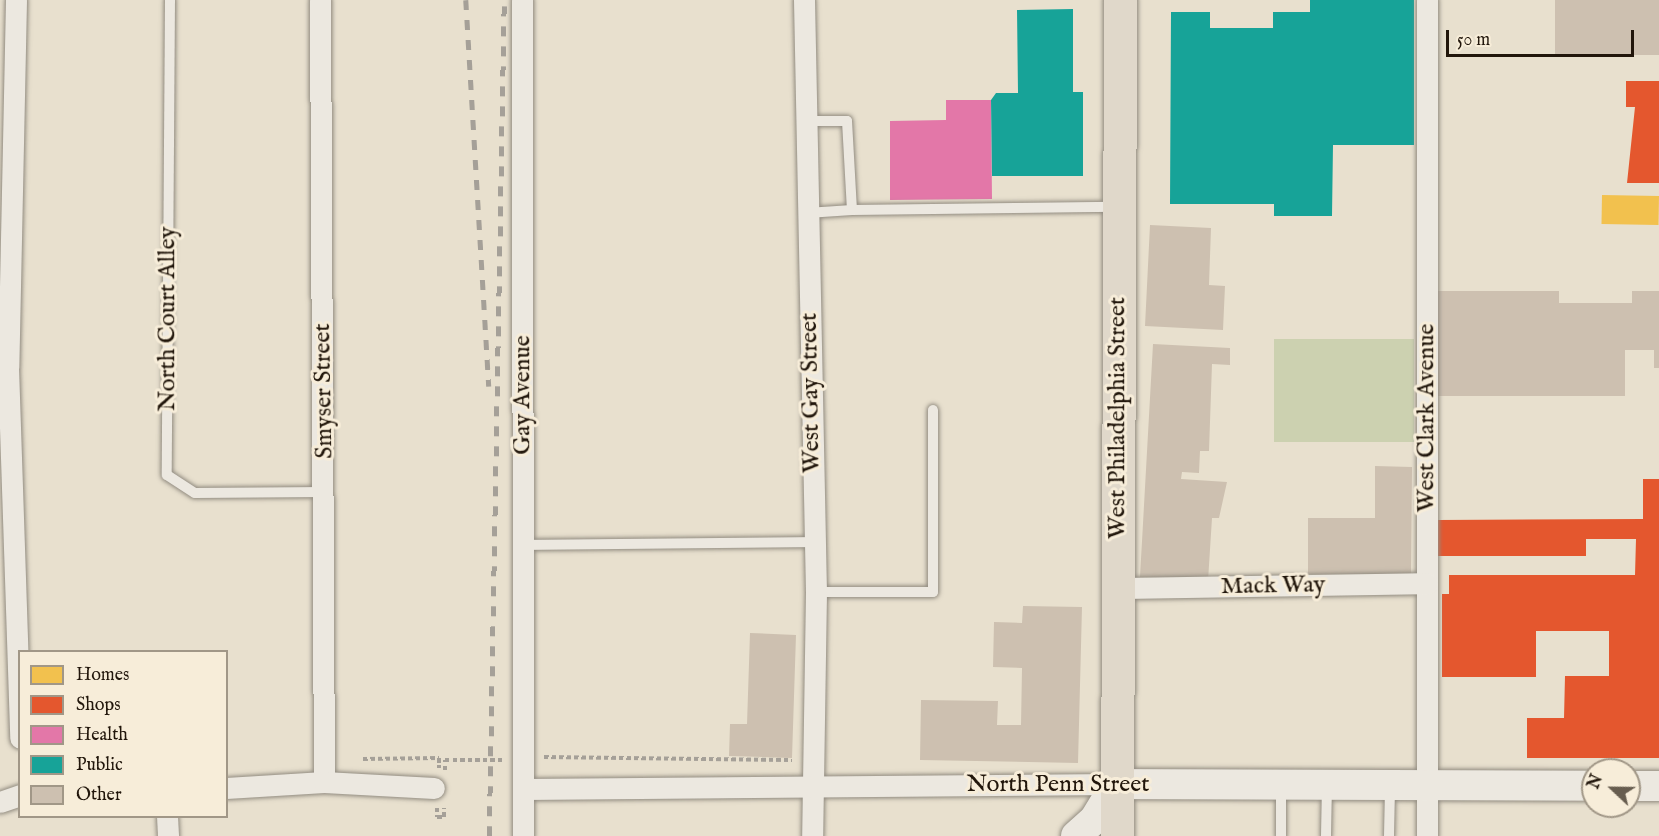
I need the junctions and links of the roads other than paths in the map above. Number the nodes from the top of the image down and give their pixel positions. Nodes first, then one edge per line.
1 (16, 0) edge
2 (170, 0) edge
3 (320, 0) edge
4 (522, 0) edge
5 (804, 0) edge
6 (1120, 0) edge
7 (1427, 0) edge
8 (807, 121) junction
9 (5, 168) edge
10 (1119, 207) junction
11 (852, 210) junction
12 (807, 213) junction
13 (4, 369) edge
14 (933, 410) dead end
15 (326, 492) junction
16 (815, 542) junction
17 (523, 545) junction
18 (9, 567) edge
19 (1427, 583) junction
20 (1118, 588) junction
21 (816, 592) junction
22 (18, 707) edge
23 (324, 782) junction
24 (1116, 784) junction
25 (1281, 785) junction
26 (812, 786) junction
27 (1327, 786) junction
28 (1390, 786) junction
29 (1428, 786) junction
30 (1581, 786) edge
31 (1641, 786) edge
32 (1659, 786) edge
33 (228, 788) edge
34 (434, 788) dead end
35 (524, 789) junction
36 (18, 796) edge
37 (0, 802) edge
38 (167, 818) edge
39 (168, 836) edge
40 (523, 836) edge
41 (812, 836) edge
42 (1076, 836) edge
43 (1117, 836) edge
44 (1281, 836) edge
45 (1326, 836) edge
46 (1389, 836) edge
47 (1428, 836) edge

1 - 9 street
2 - 15 lane, North Court Alley
3 - 15 street, Smyser Street
4 - 17 street, Gay Avenue
5 - 8 street, West Gay Street
6 - 10 main road, West Philadelphia Street
7 - 19 street, West Clark Avenue
8 - 11 lane
8 - 12 street, West Gay Street
9 - 13 street
10 - 11 lane
10 - 20 main road, West Philadelphia Street
11 - 12 lane
12 - 16 street, West Gay Street
13 - 18 street
14 - 21 lane
15 - 23 street, Smyser Street
16 - 17 lane
16 - 21 street, West Gay Street
17 - 35 street, Gay Avenue
18 - 22 street
19 - 20 street, Mack Way
19 - 29 street, West Clark Avenue
20 - 24 main road, West Philadelphia Street
21 - 26 street, West Gay Street
23 - 33 street
23 - 34 street
24 - 25 main road, North Penn Street
24 - 26 street, North Penn Street
24 - 42 main road
24 - 43 main road, West Philadelphia Street
25 - 27 main road, North Penn Street
25 - 44 lane
26 - 35 street, North Penn Street
26 - 41 street, West Gay Street
27 - 28 main road, North Penn Street
27 - 45 lane
28 - 29 main road, North Penn Street
28 - 46 lane
29 - 30 main road, North Penn Street
29 - 47 street, West Clark Avenue
31 - 32 main road
35 - 40 street, Gay Avenue
36 - 37 street
38 - 39 street

